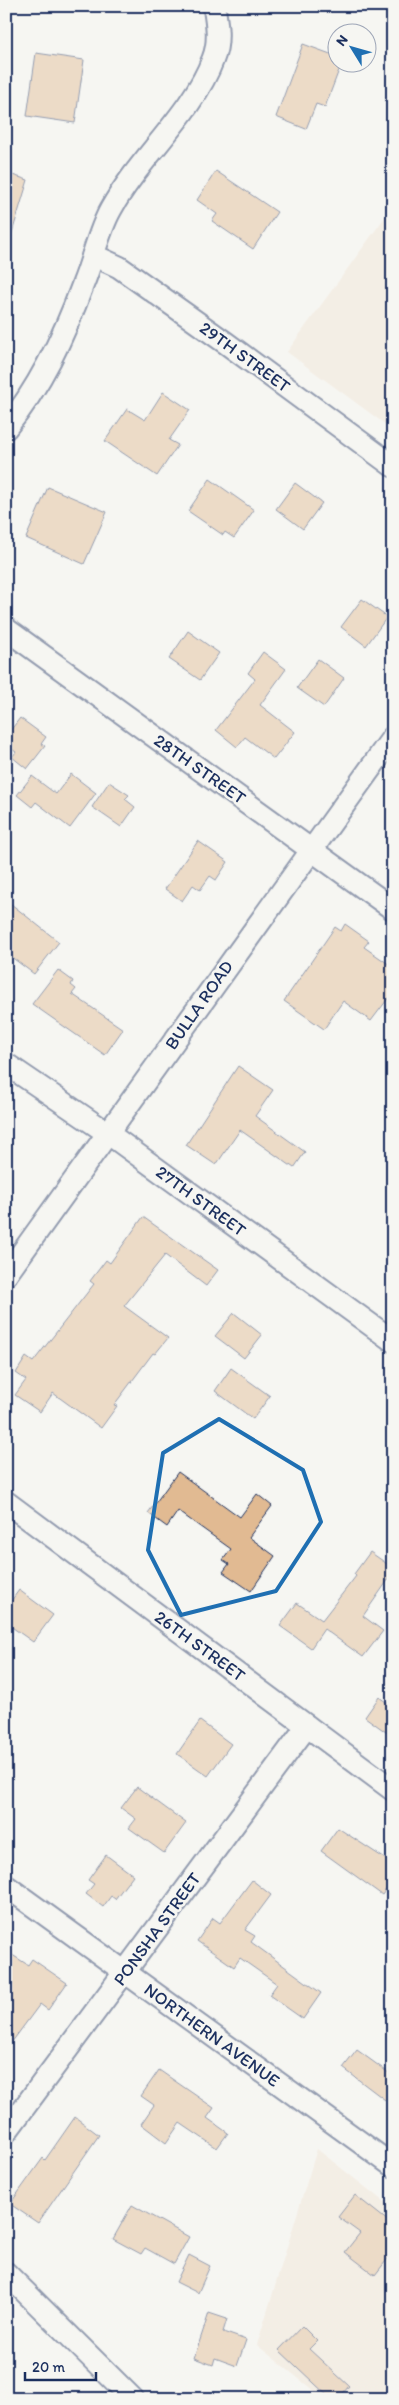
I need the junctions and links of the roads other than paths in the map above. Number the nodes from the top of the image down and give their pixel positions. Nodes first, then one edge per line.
1 (215, 15) edge
2 (93, 255) junction
3 (6, 428) edge
4 (393, 466) edge
5 (6, 629) edge
6 (393, 736) edge
7 (311, 848) junction
8 (393, 909) edge
9 (6, 1064) edge
10 (109, 1134) junction
11 (6, 1274) edge
12 (393, 1341) edge
13 (6, 1502) edge
14 (306, 1726) junction
15 (393, 1790) edge
16 (6, 1886) edge
17 (126, 1972) junction
18 (6, 2132) edge
19 (393, 2166) edge
20 (6, 2273) edge
21 (133, 2399) edge

1 - 2 street
2 - 3 street
2 - 4 street, 29TH STREET
5 - 7 street, 28TH STREET
6 - 7 street, BULLA ROAD
7 - 8 street, 28TH STREET
7 - 10 street, BULLA ROAD
9 - 10 street, 27TH STREET
10 - 11 street, BULLA ROAD
10 - 12 street, 27TH STREET
13 - 14 street, 26TH STREET
14 - 15 street, 26TH STREET
14 - 17 street, PONSHA STREET
16 - 17 street, NORTHERN AVENUE
17 - 18 street, PONSHA STREET
17 - 19 street, NORTHERN AVENUE
20 - 21 street

